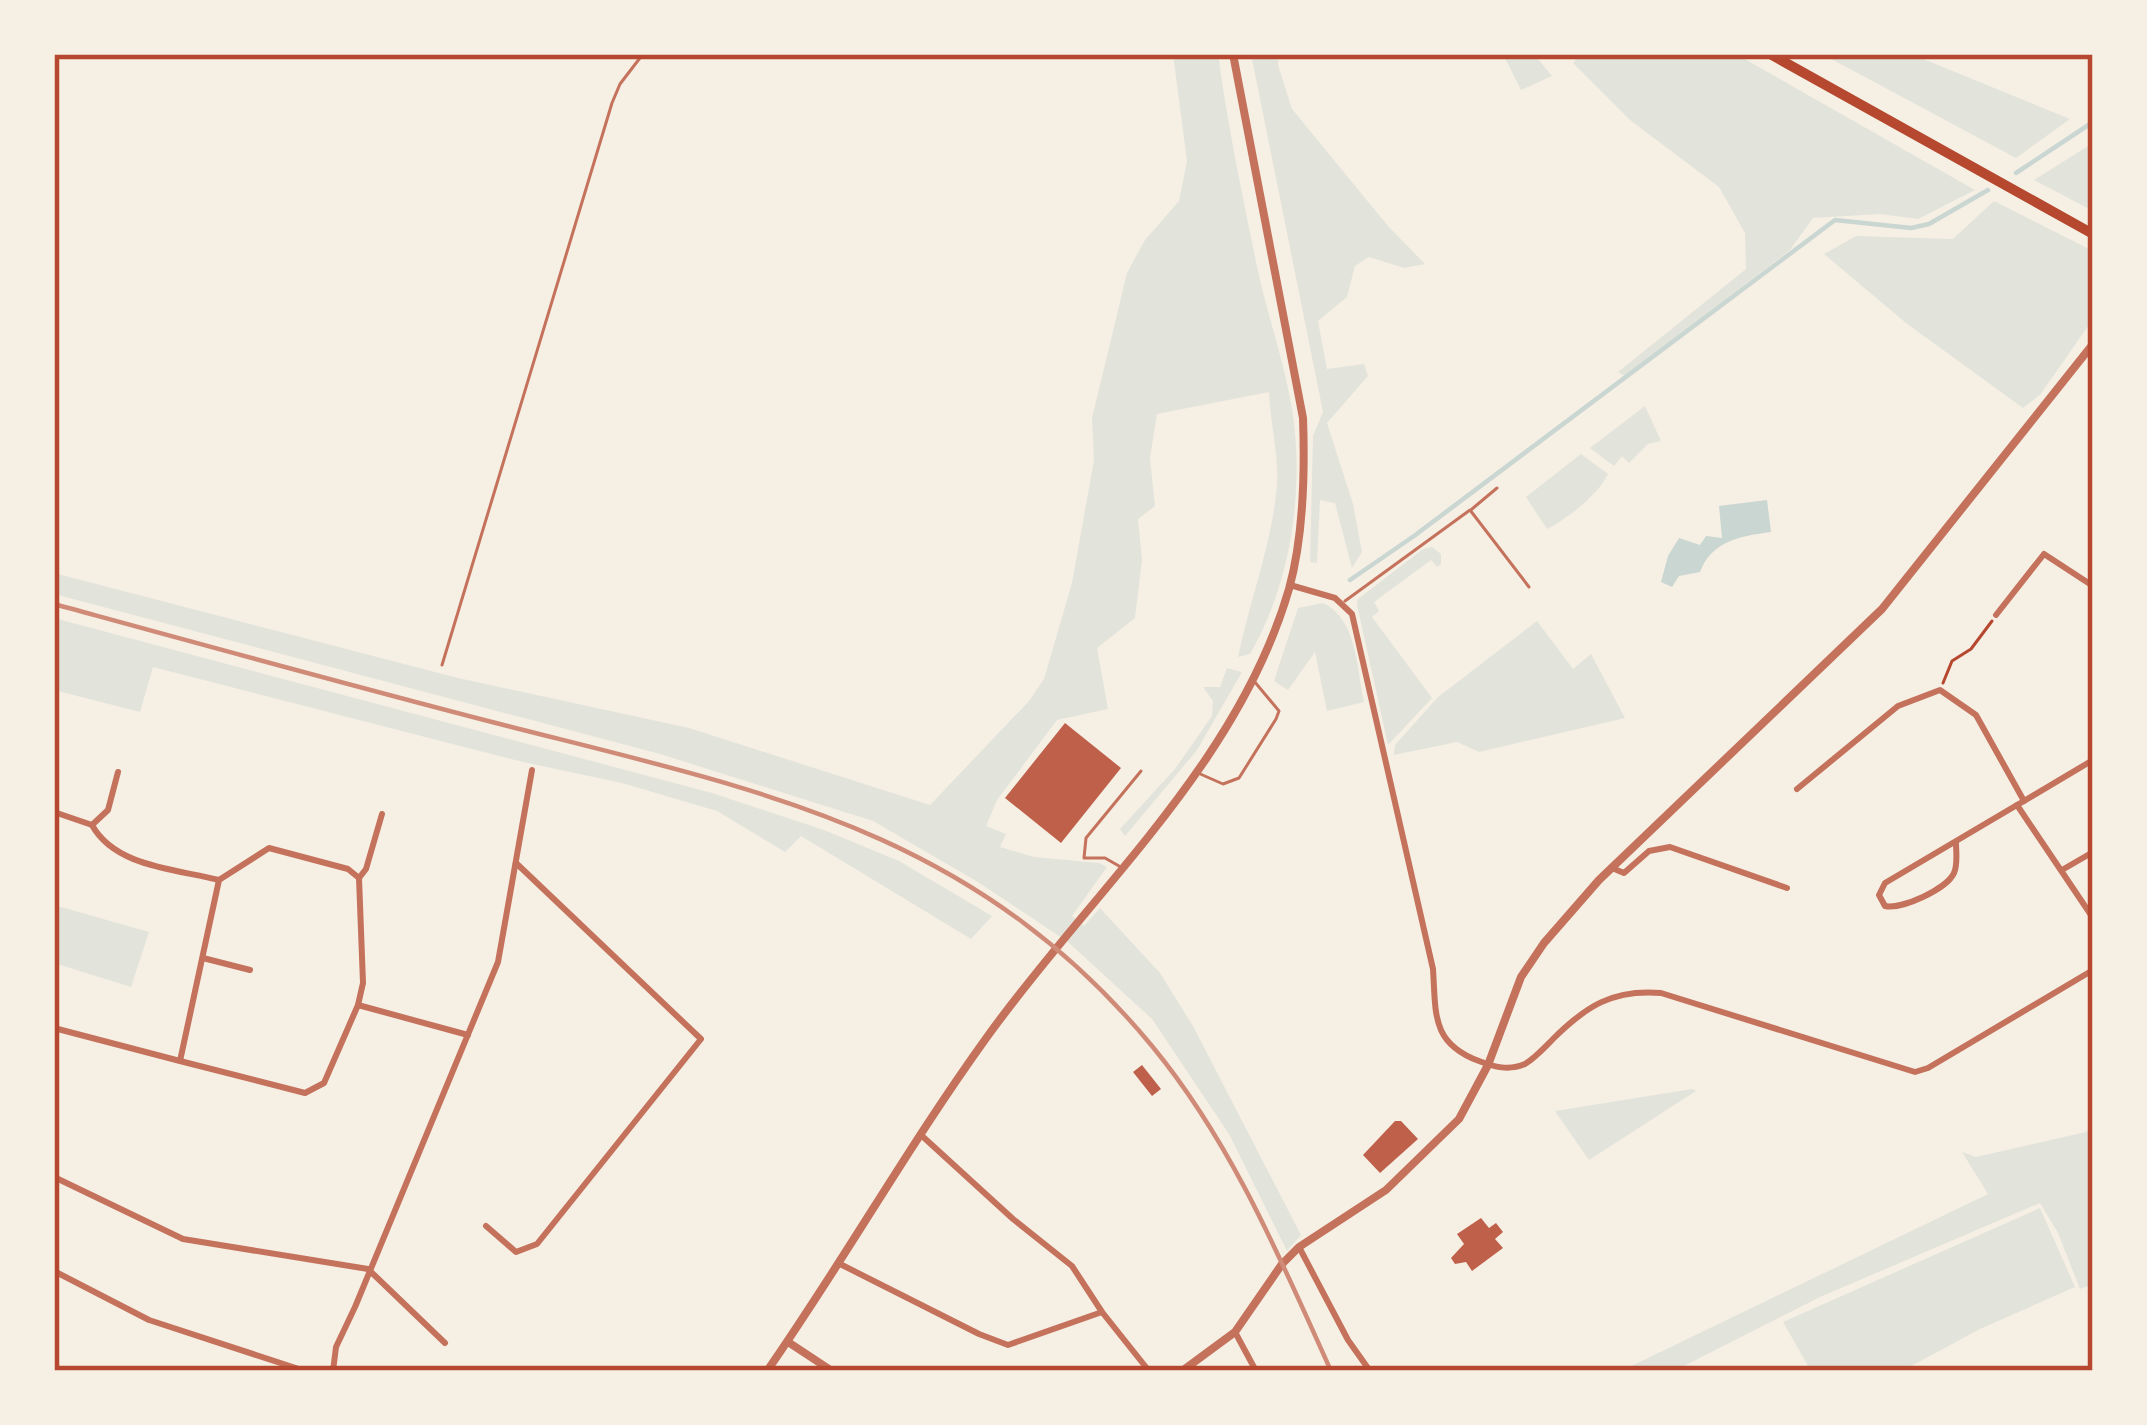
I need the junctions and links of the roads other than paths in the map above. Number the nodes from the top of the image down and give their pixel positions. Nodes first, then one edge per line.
1 (644, 54) edge
2 (1233, 54) edge
3 (1770, 54) edge
4 (2093, 234) edge
5 (2093, 344) edge
6 (1497, 488) dead end
7 (1470, 510) junction
8 (1290, 585) junction
9 (1529, 586) dead end
10 (2093, 586) edge
11 (1343, 602) junction
12 (1996, 615) road end
13 (442, 664) dead end
14 (1253, 681) junction
15 (2093, 760) edge
16 (532, 770) dead end
17 (1141, 771) dead end
18 (118, 772) dead end
19 (1197, 772) junction
20 (1797, 789) dead end
21 (2021, 803) junction
22 (54, 812) edge
23 (382, 814) dead end
24 (92, 826) junction
25 (1956, 843) junction
26 (2093, 852) edge
27 (516, 863) junction
28 (1120, 867) junction
29 (1612, 868) junction
30 (2062, 870) junction
31 (359, 878) junction
32 (219, 880) junction
33 (1787, 888) dead end
34 (2093, 918) edge
35 (203, 958) junction
36 (250, 970) dead end
37 (2093, 970) edge
38 (358, 1005) junction
39 (54, 1028) edge
40 (468, 1035) junction
41 (180, 1061) junction
42 (1488, 1065) junction
43 (922, 1136) junction
44 (54, 1177) edge
45 (486, 1226) dead end
46 (1299, 1247) junction
47 (839, 1264) junction
48 (368, 1269) junction
49 (54, 1271) edge
50 (1102, 1312) junction
51 (1235, 1332) junction
52 (445, 1342) dead end
53 (788, 1342) junction
54 (304, 1371) edge
55 (333, 1371) edge
56 (767, 1371) edge
57 (832, 1371) edge
58 (1149, 1371) edge
59 (1182, 1371) edge
60 (1256, 1371) edge
61 (1370, 1371) edge

1 - 13 lane
2 - 8 street
3 - 4 main road
5 - 29 street
6 - 7 lane
7 - 9 lane
7 - 11 lane
8 - 11 street
8 - 14 street
10 - 12 street
11 - 42 street
14 - 19 street
14 - 19 lane
15 - 21 street
16 - 27 street
17 - 28 lane
18 - 24 street
19 - 28 street
20 - 21 street
21 - 25 street
21 - 30 street
22 - 24 street
23 - 31 street
24 - 32 street
25 - 25 street
26 - 30 street
27 - 40 street
27 - 45 street
28 - 43 street
29 - 33 street
29 - 42 street
30 - 34 street
31 - 32 street
31 - 38 street
32 - 35 street
35 - 36 street
35 - 41 street
37 - 42 street
38 - 40 street
38 - 41 street
39 - 41 street
40 - 48 street
42 - 46 street
43 - 47 street
43 - 50 street
44 - 48 street
46 - 51 street
46 - 61 street
47 - 50 street
47 - 53 street
48 - 52 street
48 - 55 street
49 - 54 street
50 - 58 street
51 - 59 street
51 - 60 street
53 - 56 street
53 - 57 street

